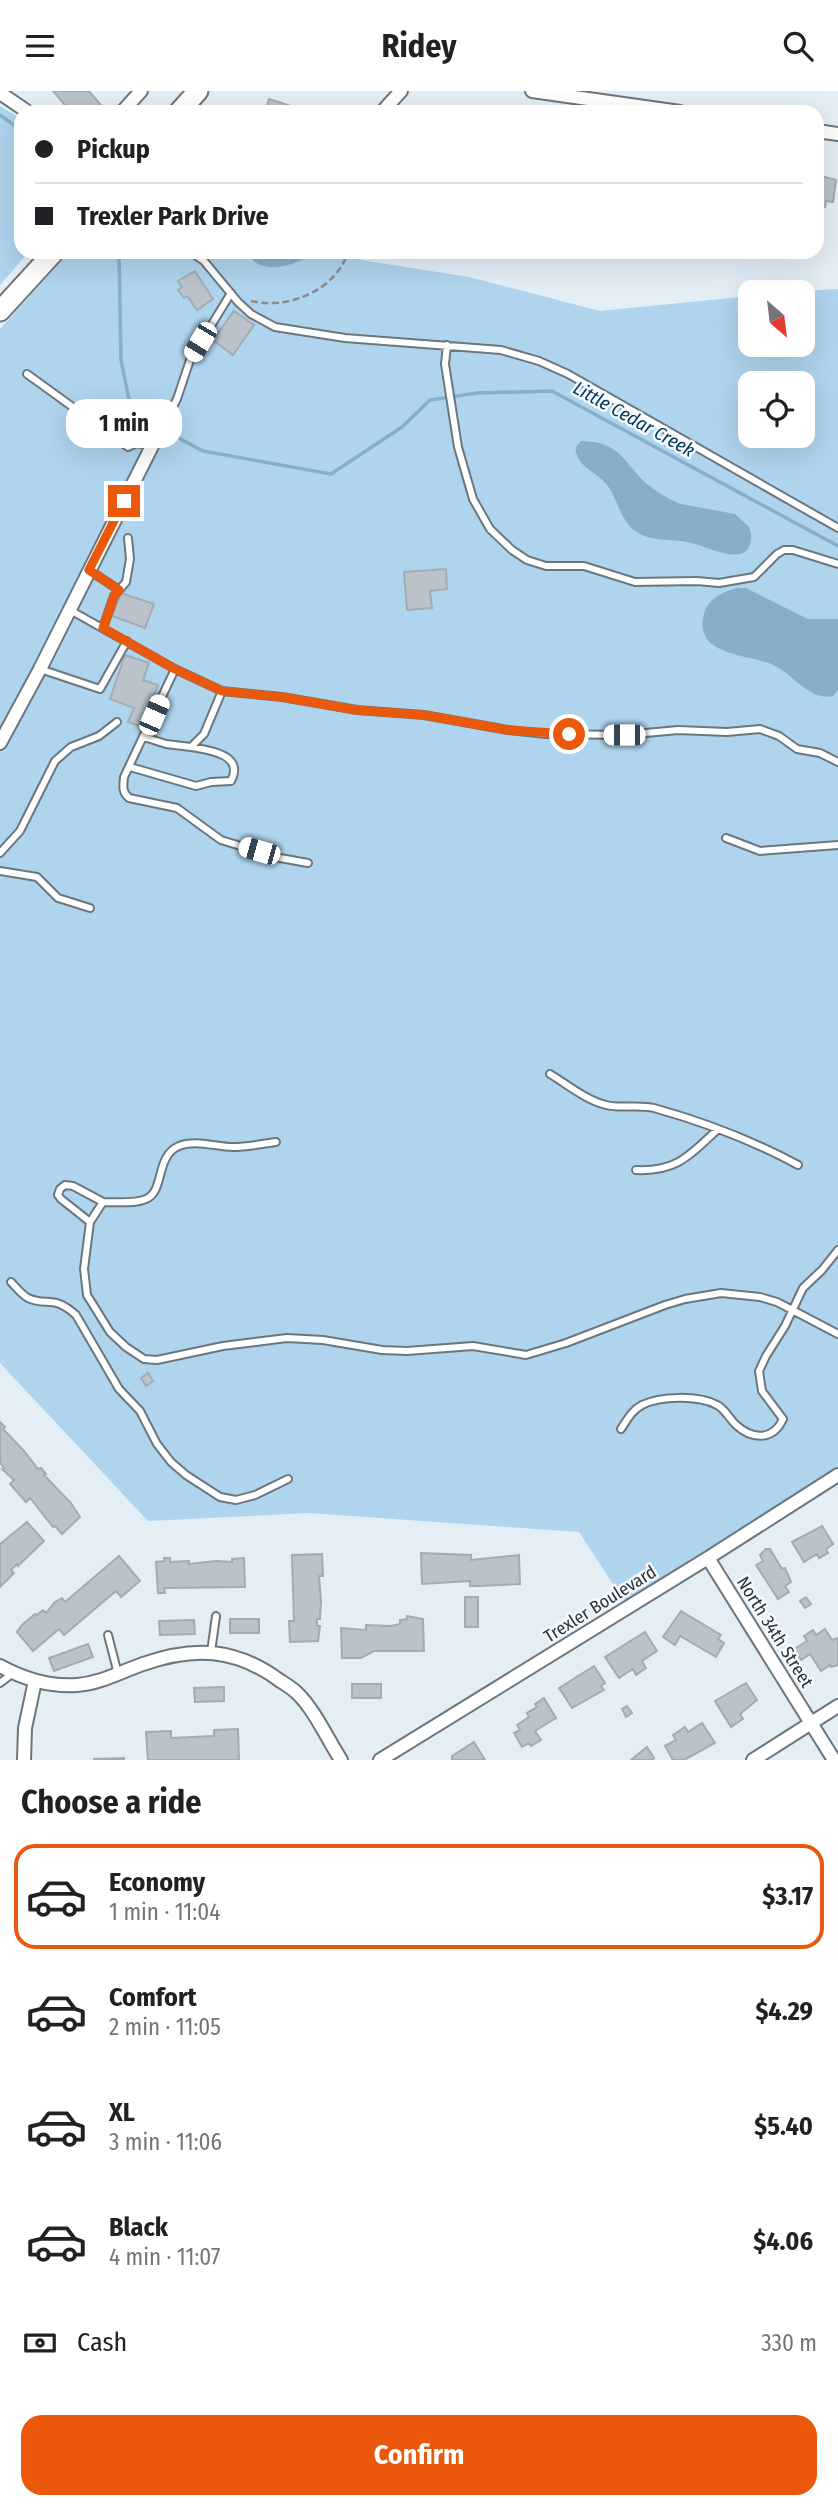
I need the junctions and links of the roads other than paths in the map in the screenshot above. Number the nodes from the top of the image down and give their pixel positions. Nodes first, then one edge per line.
1 (141, 91) edge
2 (198, 91) edge
3 (401, 91) edge
4 (532, 91) edge
5 (0, 93) edge
6 (18, 105) edge
7 (128, 105) edge
8 (185, 105) edge
9 (388, 105) edge
10 (631, 105) edge
11 (48, 259) edge
12 (201, 259) edge
13 (231, 293) junction
14 (0, 311) edge
15 (447, 345) junction
16 (27, 374) dead end
17 (154, 442) junction
18 (838, 528) edge
19 (128, 538) dead end
20 (838, 564) edge
21 (89, 570) junction
22 (119, 590) junction
23 (69, 610) junction
24 (103, 628) junction
25 (127, 642) junction
26 (40, 669) junction
27 (175, 669) junction
28 (222, 691) junction
29 (117, 722) dead end
30 (144, 737) junction
31 (0, 743) edge
32 (191, 747) junction
33 (838, 762) edge
34 (130, 767) junction
35 (726, 838) dead end
36 (838, 845) edge
37 (0, 853) edge
38 (308, 863) dead end
39 (0, 871) edge
40 (90, 908) dead end
41 (550, 1074) dead end
42 (718, 1129) junction
43 (276, 1142) dead end
44 (798, 1165) dead end
45 (636, 1170) dead end
46 (103, 1202) junction
47 (90, 1222) junction
48 (838, 1250) edge
49 (11, 1282) dead end
50 (794, 1310) junction
51 (838, 1334) edge
52 (621, 1429) dead end
53 (838, 1475) edge
54 (288, 1479) dead end
55 (708, 1558) junction
56 (216, 1616) dead end
57 (108, 1635) dead end
58 (211, 1652) junction
59 (0, 1666) edge
60 (13, 1673) junction
61 (118, 1675) junction
62 (35, 1681) junction
63 (0, 1683) edge
64 (838, 1706) edge
65 (811, 1724) junction
66 (24, 1760) edge
67 (341, 1760) edge
68 (380, 1760) edge
69 (753, 1760) edge
70 (834, 1760) edge

1 - 7 street
2 - 8 main road
3 - 9 street
4 - 10 street
5 - 6 street
11 - 14 main road
12 - 13 lane
13 - 15 lane
13 - 17 lane
15 - 18 lane
15 - 20 lane
16 - 17 lane
17 - 21 street
19 - 22 lane
21 - 22 lane
21 - 23 street
22 - 24 lane
23 - 24 lane
23 - 26 street
24 - 25 lane
25 - 26 lane
25 - 27 lane
26 - 31 street
27 - 28 lane
27 - 30 lane
28 - 32 lane
28 - 33 lane
29 - 37 lane
30 - 32 lane
30 - 34 lane
32 - 34 lane
34 - 38 lane
35 - 36 lane
39 - 40 lane
41 - 42 lane
42 - 44 lane
42 - 45 lane
43 - 46 lane
46 - 47 lane
46 - 47 lane
47 - 50 lane
48 - 50 lane
49 - 54 lane
50 - 51 lane
50 - 52 lane
53 - 55 street, Trexler Boulevard
55 - 65 street, North 34th Street
55 - 68 street, Trexler Boulevard
56 - 58 lane
57 - 61 lane
58 - 61 street
58 - 67 street
59 - 60 street
60 - 62 street
60 - 63 lane
61 - 62 street
62 - 66 street
64 - 65 street
65 - 69 street
65 - 70 street, North 34th Street

